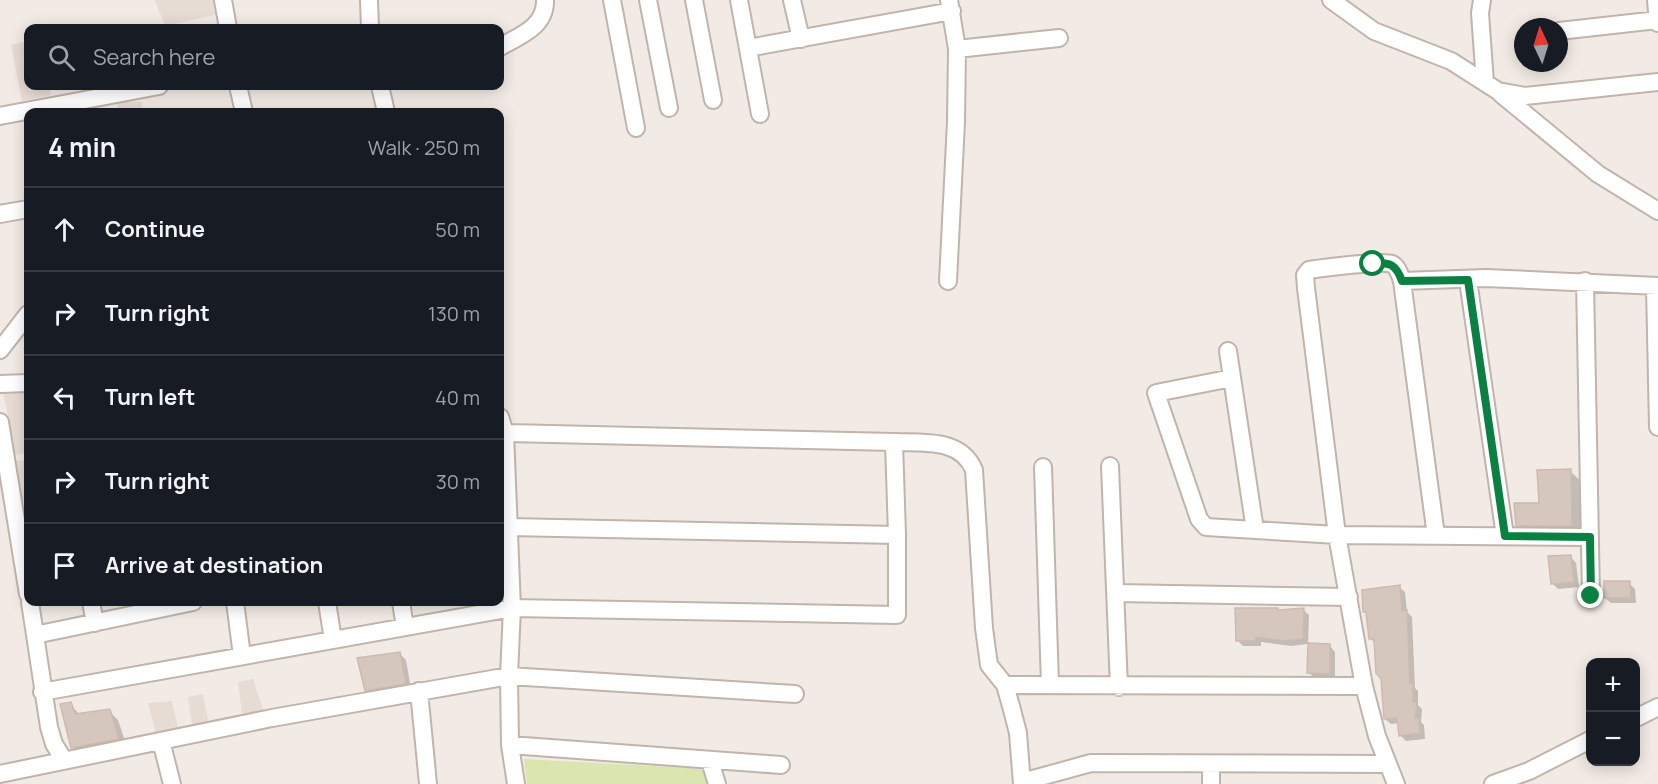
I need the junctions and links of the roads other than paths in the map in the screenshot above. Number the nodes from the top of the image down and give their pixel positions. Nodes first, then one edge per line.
1 (223, 0) edge
2 (369, 0) edge
3 (545, 0) edge
4 (612, 0) edge
5 (648, 0) edge
6 (694, 0) edge
7 (740, 0) edge
8 (792, 0) edge
9 (1331, 0) edge
10 (1482, 0) edge
11 (1656, 0) edge
12 (951, 6) edge
13 (1658, 22) edge
14 (227, 24) edge
15 (370, 24) edge
16 (1568, 30) edge
17 (1059, 38) dead end
18 (801, 39) junction
19 (504, 45) edge
20 (748, 48) junction
21 (957, 48) junction
22 (1658, 82) edge
23 (1491, 87) junction
24 (138, 90) edge
25 (239, 90) edge
26 (381, 90) edge
27 (712, 100) dead end
28 (42, 108) edge
29 (243, 108) edge
30 (385, 108) edge
31 (669, 108) dead end
32 (24, 111) edge
33 (760, 114) dead end
34 (0, 116) edge
35 (636, 128) dead end
36 (24, 210) edge
37 (1658, 211) edge
38 (0, 214) edge
39 (1468, 280) junction
40 (948, 281) dead end
41 (1402, 281) junction
42 (1585, 281) junction
43 (1656, 286) edge
44 (24, 319) edge
45 (0, 350) edge
46 (1228, 351) dead end
47 (1232, 378) junction
48 (24, 382) edge
49 (0, 384) edge
50 (0, 422) edge
51 (504, 425) edge
52 (1658, 427) edge
53 (894, 442) junction
54 (504, 454) edge
55 (1110, 466) dead end
56 (1043, 467) dead end
57 (509, 527) junction
58 (1255, 530) junction
59 (897, 535) junction
60 (1337, 536) junction
61 (1505, 536) junction
62 (1436, 537) junction
63 (1590, 537) junction
64 (24, 569) edge
65 (1116, 593) junction
66 (1591, 596) dead end
67 (1349, 597) junction
68 (31, 606) edge
69 (92, 606) edge
70 (154, 606) edge
71 (236, 606) edge
72 (328, 606) edge
73 (402, 606) edge
74 (512, 608) junction
75 (95, 622) junction
76 (405, 627) junction
77 (35, 635) junction
78 (333, 640) junction
79 (242, 656) junction
80 (509, 676) junction
81 (1005, 685) junction
82 (1050, 685) junction
83 (1364, 686) junction
84 (1119, 687) junction
85 (419, 691) junction
86 (42, 692) junction
87 (795, 694) dead end
88 (1658, 707) edge
89 (1640, 716) edge
90 (161, 741) junction
91 (1586, 742) edge
92 (510, 745) junction
93 (64, 760) junction
94 (710, 761) junction
95 (1388, 764) junction
96 (781, 765) dead end
97 (1211, 765) junction
98 (0, 774) edge
99 (1529, 777) edge
100 (423, 783) edge
101 (1022, 783) edge
102 (172, 784) edge
103 (516, 784) edge
104 (717, 784) edge
105 (1211, 784) edge
106 (1396, 784) edge
107 (1493, 784) edge

1 - 14 street
2 - 15 street
3 - 19 street
4 - 35 street
5 - 31 street
6 - 27 street
7 - 20 street
8 - 18 street
9 - 23 street
10 - 23 street
11 - 13 street
12 - 18 street
12 - 21 street
13 - 16 street
17 - 21 street
18 - 20 street
20 - 33 street
21 - 40 street
22 - 23 street
23 - 37 street
24 - 28 street
25 - 29 street
26 - 30 street
32 - 34 street
36 - 38 street
39 - 41 street
39 - 42 street
39 - 61 street
41 - 60 street
41 - 62 street
42 - 43 street
42 - 63 street
43 - 52 street
44 - 45 street
46 - 47 street
47 - 58 street
47 - 58 street
48 - 49 street
50 - 64 street
51 - 53 street
53 - 59 street
53 - 81 street
54 - 57 street
55 - 65 street
56 - 82 street
57 - 59 street
57 - 74 street
58 - 60 street
59 - 74 street
60 - 62 street
60 - 67 street
61 - 62 street
61 - 63 street
63 - 66 street
65 - 67 street
65 - 84 street
67 - 83 street
68 - 77 street
69 - 75 street
70 - 75 street
71 - 79 street
72 - 78 street
73 - 76 street
74 - 76 street
74 - 80 street
75 - 77 street
76 - 78 street
77 - 86 street
78 - 79 street
79 - 86 street
80 - 85 street
80 - 87 street
80 - 92 street
81 - 82 street
81 - 101 street
82 - 84 street
83 - 84 street
83 - 95 street
85 - 90 street
85 - 100 street
86 - 93 street
88 - 89 street
90 - 93 street
90 - 102 street
91 - 99 street
92 - 94 street
92 - 103 street
93 - 98 street
94 - 96 street
94 - 104 street
95 - 97 street
95 - 106 street
97 - 101 street
97 - 105 street
99 - 107 street

